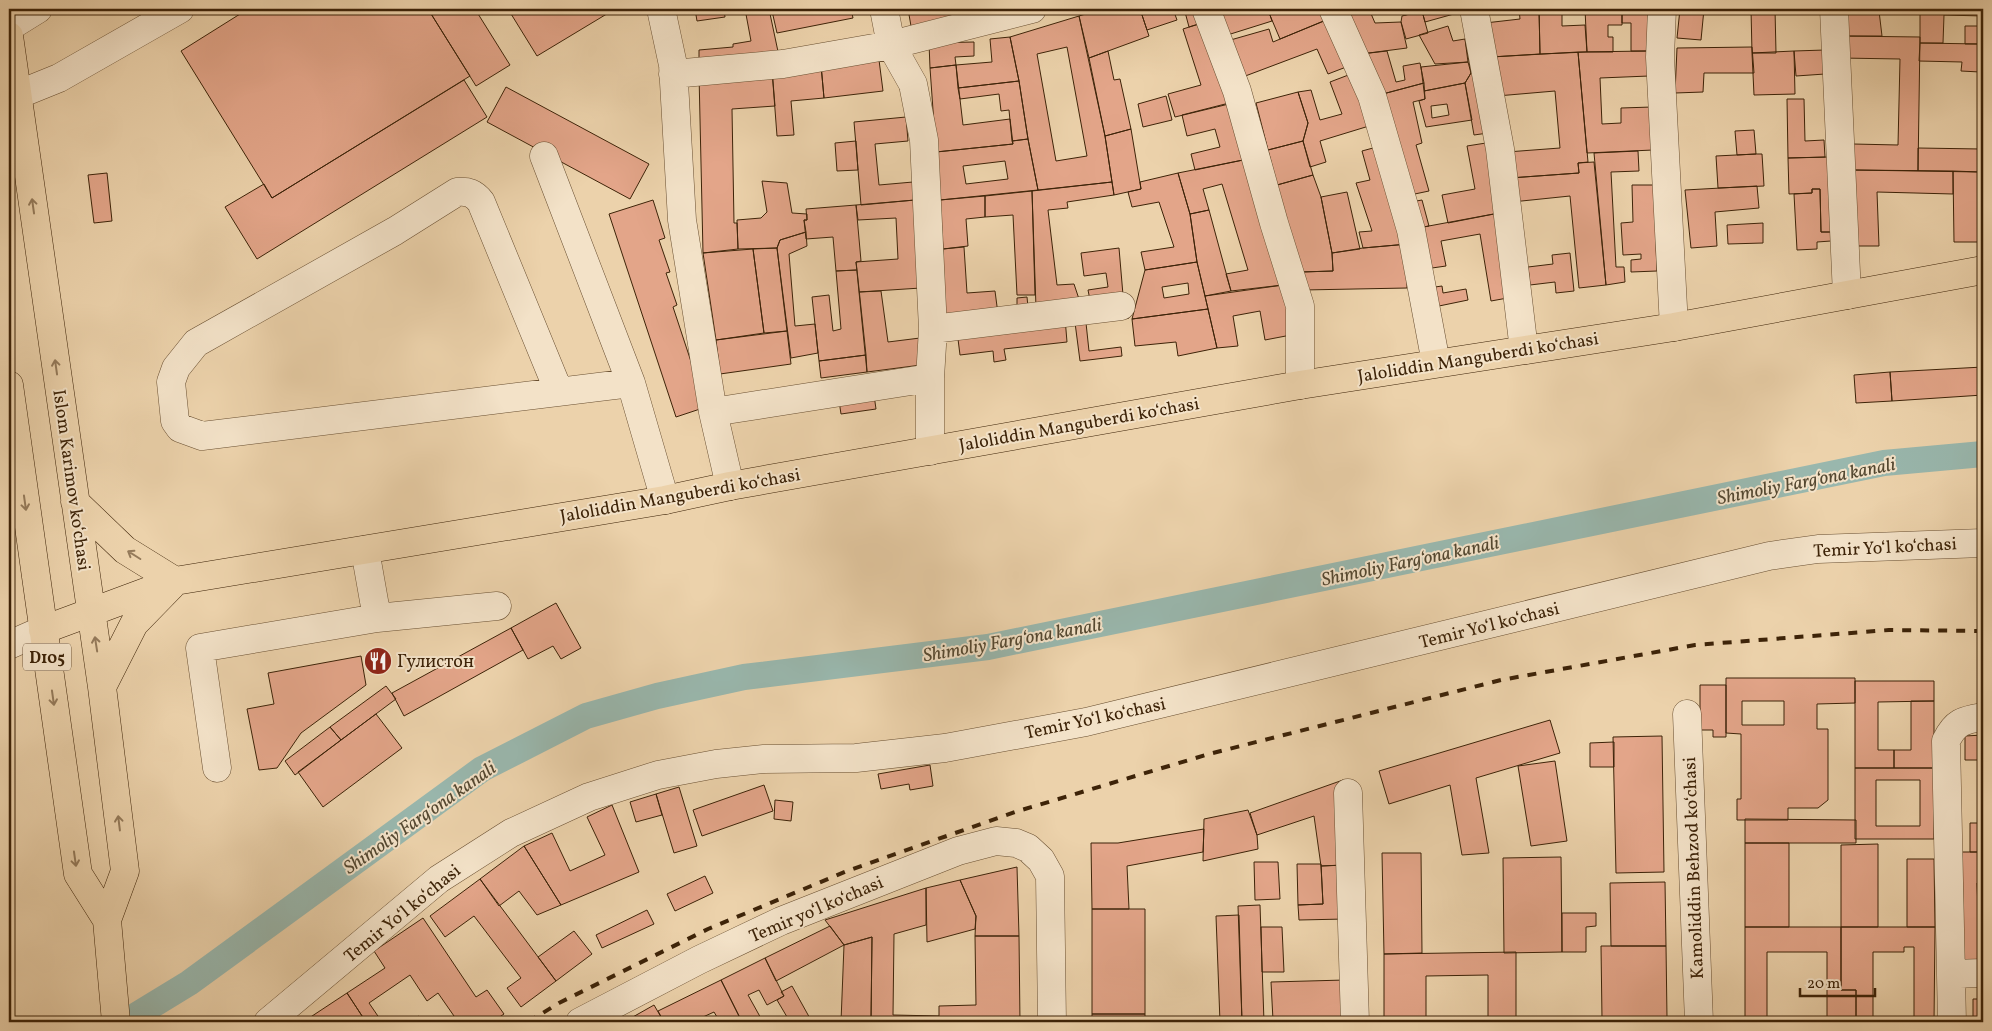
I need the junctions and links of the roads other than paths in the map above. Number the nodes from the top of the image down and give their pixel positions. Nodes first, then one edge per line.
1 (38, 9) edge
2 (180, 9) edge
3 (661, 9) edge
4 (884, 9) edge
5 (1032, 9) edge
6 (1206, 9) edge
7 (1333, 9) edge
8 (1474, 9) edge
9 (1662, 9) edge
10 (1834, 9) edge
11 (9, 26) edge
12 (9, 36) edge
13 (891, 45) junction
14 (673, 74) junction
15 (17, 95) junction
16 (544, 156) dead end
17 (1983, 270) edge
18 (1847, 295) junction
19 (1121, 306) dead end
20 (1674, 327) junction
21 (933, 329) junction
22 (1524, 350) junction
23 (1436, 362) junction
24 (930, 378) junction
25 (631, 383) junction
26 (9, 385) edge
27 (1300, 385) junction
28 (559, 392) junction
29 (713, 412) junction
30 (930, 451) junction
31 (730, 486) junction
32 (665, 500) junction
33 (75, 502) junction
34 (1983, 543) edge
35 (365, 550) junction
36 (175, 581) junction
37 (497, 606) dead end
38 (91, 612) junction
39 (378, 618) junction
40 (43, 630) junction
41 (9, 645) edge
42 (102, 687) junction
43 (1687, 714) dead end
44 (1983, 717) edge
45 (217, 768) dead end
46 (1348, 793) dead end
47 (107, 920) junction
48 (1983, 973) edge
49 (1952, 974) junction
50 (116, 1022) edge
51 (268, 1022) edge
52 (580, 1022) edge
53 (1052, 1022) edge
54 (1355, 1022) edge
55 (1699, 1022) edge
56 (1952, 1022) edge

1 - 11 street
2 - 15 street
3 - 14 street
4 - 13 street
5 - 13 street
6 - 27 street
7 - 23 street
8 - 22 street
9 - 20 street
10 - 18 street
12 - 15 main road, Islom Karimov koʻchasi / D105
13 - 14 street
13 - 21 street
14 - 29 street
33 -> 15 main road, Islom Karimov koʻchasi / D105
16 - 25 street
17 - 18 main road, Jaloliddin Manguberdi koʻchasi
18 - 20 main road, Jaloliddin Manguberdi koʻchasi
19 - 21 street
20 - 22 main road, Jaloliddin Manguberdi koʻchasi
21 - 24 street
22 - 23 main road, Jaloliddin Manguberdi koʻchasi
23 - 27 main road, Jaloliddin Manguberdi koʻchasi
24 - 29 street
24 - 30 street
25 - 28 street
25 - 32 street
26 -> 40 main road, Islom Karimov koʻchasi / D105
27 - 30 main road, Jaloliddin Manguberdi koʻchasi
28 - 28 street
29 - 31 street
30 - 31 main road, Jaloliddin Manguberdi koʻchasi
31 - 32 main road, Jaloliddin Manguberdi koʻchasi
32 - 35 main road, Jaloliddin Manguberdi koʻchasi
36 -> 33 main road
33 - 38 main road, Islom Karimov koʻchasi / D105
34 - 51 street, Temir Yoʻl koʻchasi
35 - 36 main road, Jaloliddin Manguberdi koʻchasi
35 - 39 street
36 - 38 main road, Jaloliddin Manguberdi koʻchasi
36 - 42 main road
37 - 39 street
38 - 40 main road, Jaloliddin Manguberdi koʻchasi
42 -> 38 main road, Islom Karimov koʻchasi / D105
39 - 45 street
40 - 41 street
40 -> 47 main road, Islom Karimov koʻchasi / D105
47 -> 42 main road, Islom Karimov koʻchasi / D105
43 - 55 street, Kamoliddin Behzod ko‘chasi
44 - 49 street
46 - 54 street
47 - 50 main road, Islom Karimov koʻchasi / D105
48 - 49 street
49 - 56 street
52 - 53 street, Temir yoʻl koʻchasi

